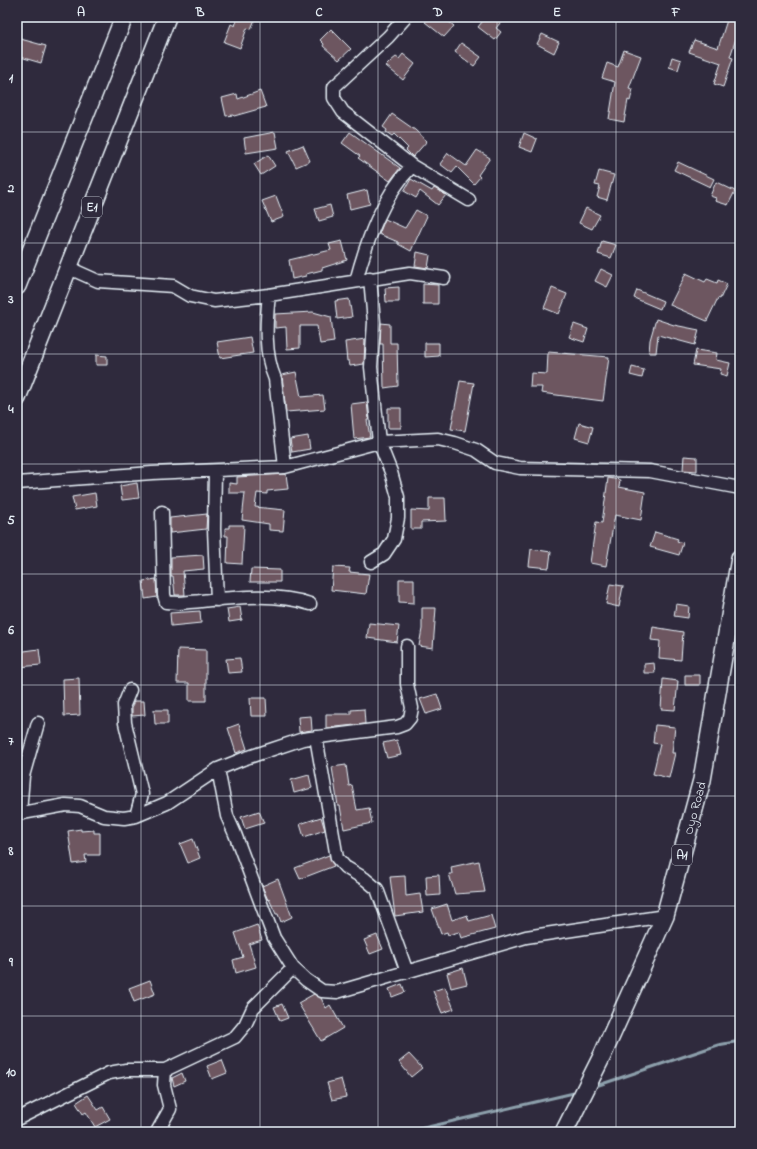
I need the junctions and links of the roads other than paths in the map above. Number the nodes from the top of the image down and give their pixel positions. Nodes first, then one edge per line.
1 (124, 17) edge
2 (167, 17) edge
3 (406, 17) edge
4 (412, 166) junction
5 (469, 200) dead end
6 (69, 268) junction
7 (370, 278) junction
8 (444, 278) dead end
9 (356, 281) junction
10 (17, 286) edge
11 (269, 296) junction
12 (17, 398) edge
13 (379, 442) junction
14 (285, 467) junction
15 (215, 471) junction
16 (17, 483) edge
17 (740, 488) edge
18 (162, 512) dead end
19 (371, 562) dead end
20 (739, 567) edge
21 (217, 600) junction
22 (310, 604) dead end
23 (407, 646) dead end
24 (130, 690) dead end
25 (38, 723) dead end
26 (316, 737) junction
27 (218, 769) junction
28 (18, 814) edge
29 (136, 816) junction
30 (665, 916) junction
31 (293, 968) junction
32 (407, 972) junction
33 (165, 1070) junction
34 (17, 1118) edge
35 (158, 1132) edge
36 (564, 1132) edge

1 - 10 highway
2 - 6 highway, E1
3 - 4 street
4 - 5 street
4 - 9 street
6 - 11 street
6 - 12 highway, E1
7 - 8 street
7 - 9 street
7 - 13 street
9 - 11 street
11 - 14 street
13 - 14 street
13 - 17 street
13 - 19 street
14 - 15 street
15 - 16 street
15 - 21 street
18 - 21 street
20 - 30 highway, Oyo Road / A1
21 - 22 street
23 - 26 street
24 - 29 street
25 - 28 street
26 - 27 street
26 - 32 street
27 - 29 street
27 - 31 street
28 - 29 street
30 - 32 street
30 - 36 highway, Oyo Road / A1
31 - 32 street
31 - 33 street
33 - 34 street
33 - 35 street

